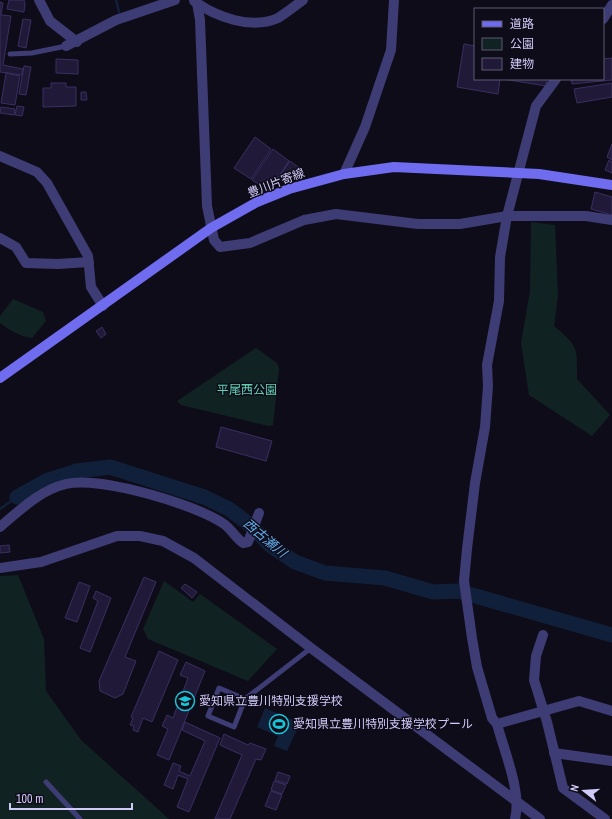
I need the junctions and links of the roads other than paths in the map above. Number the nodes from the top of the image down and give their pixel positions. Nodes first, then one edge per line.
1 (39, 0) edge
2 (175, 0) edge
3 (303, 0) edge
4 (394, 0) edge
5 (194, 2) edge
6 (612, 5) edge
7 (604, 17) edge
8 (77, 42) junction
9 (66, 46) joint
10 (10, 54) dead end
11 (555, 80) edge
12 (0, 156) edge
13 (518, 172) junction
14 (344, 174) junction
15 (612, 185) edge
16 (508, 216) junction
17 (612, 220) edge
18 (211, 228) junction
19 (0, 238) edge
20 (89, 262) junction
21 (103, 306) junction
22 (0, 378) edge
23 (259, 513) dead end
24 (0, 527) edge
25 (0, 568) edge
26 (543, 635) dead end
27 (311, 648) junction
28 (245, 699) junction
29 (543, 711) junction
30 (612, 711) edge
31 (497, 724) junction
32 (554, 753) junction
33 (612, 761) edge
34 (46, 782) dead end
35 (517, 801) junction
36 (80, 819) edge
37 (515, 819) edge
38 (540, 819) edge
39 (605, 819) edge

1 - 8 street
2 - 8 street
3 - 5 street
4 - 14 street
5 - 18 street
6 - 7 street
8 - 9 street
9 - 10 lane
11 - 13 street
12 - 20 street
13 - 14 main road, 豊川片寄線
13 - 15 main road, 豊川片寄線
13 - 16 street
14 - 18 main road, 豊川片寄線
16 - 17 street
16 - 18 street
16 - 31 street
18 - 21 main road, 豊川片寄線
19 - 20 street
20 - 21 street
21 - 22 main road, 豊川片寄線
23 - 24 street
25 - 27 street
26 - 29 street
27 - 28 lane
27 - 35 street
28 - 28 lane
29 - 30 street
29 - 31 street
29 - 32 street
31 - 35 street
32 - 33 street
32 - 39 street
34 - 36 lane
35 - 37 street
35 - 38 street

